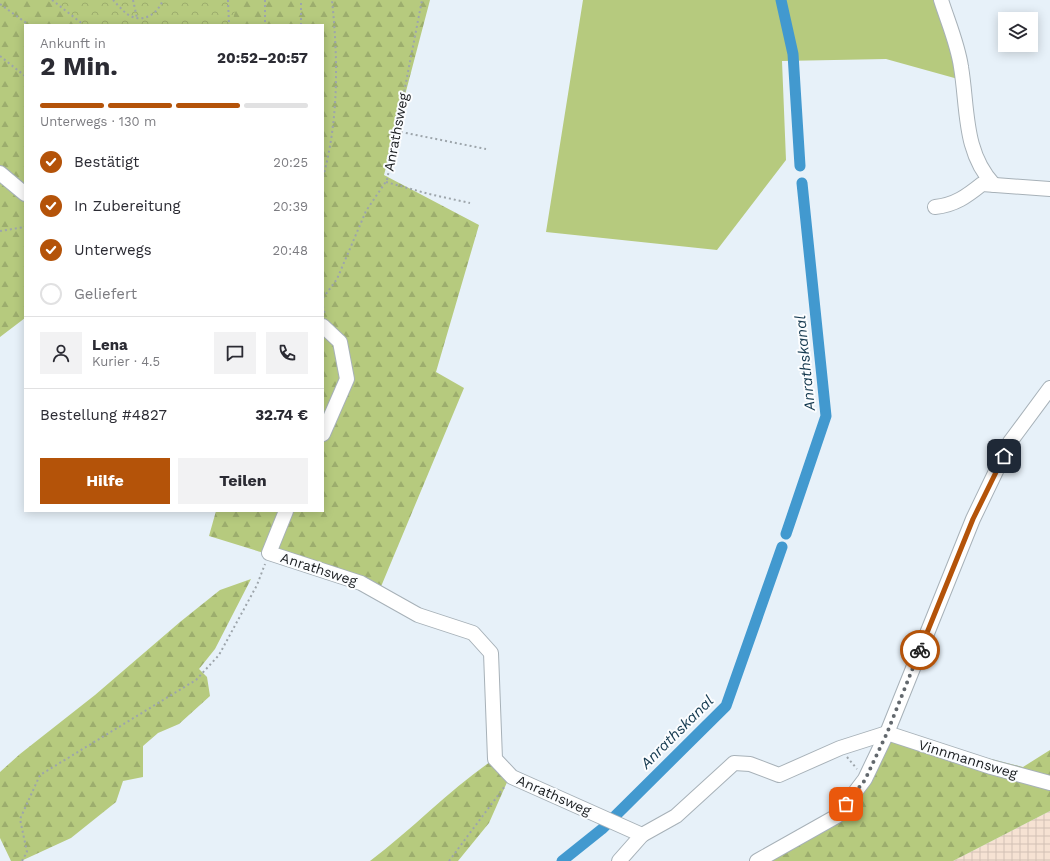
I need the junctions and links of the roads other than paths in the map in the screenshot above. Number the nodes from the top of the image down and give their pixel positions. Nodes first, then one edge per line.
1 (941, 0) edge
2 (0, 173) edge
3 (994, 185) junction
4 (1050, 189) edge
5 (24, 193) edge
6 (935, 207) dead end
7 (324, 327) edge
8 (1050, 388) edge
9 (324, 432) edge
10 (286, 512) edge
11 (887, 733) junction
12 (1050, 783) edge
13 (642, 835) junction
14 (619, 861) edge
15 (758, 861) edge

1 - 3 street
2 - 5 street
3 - 4 street
3 - 6 street
7 - 9 street
8 - 11 street
10 - 13 street, Anrathsweg
11 - 12 street, Vinnmannsweg
11 - 13 street
11 - 15 street
13 - 14 street

